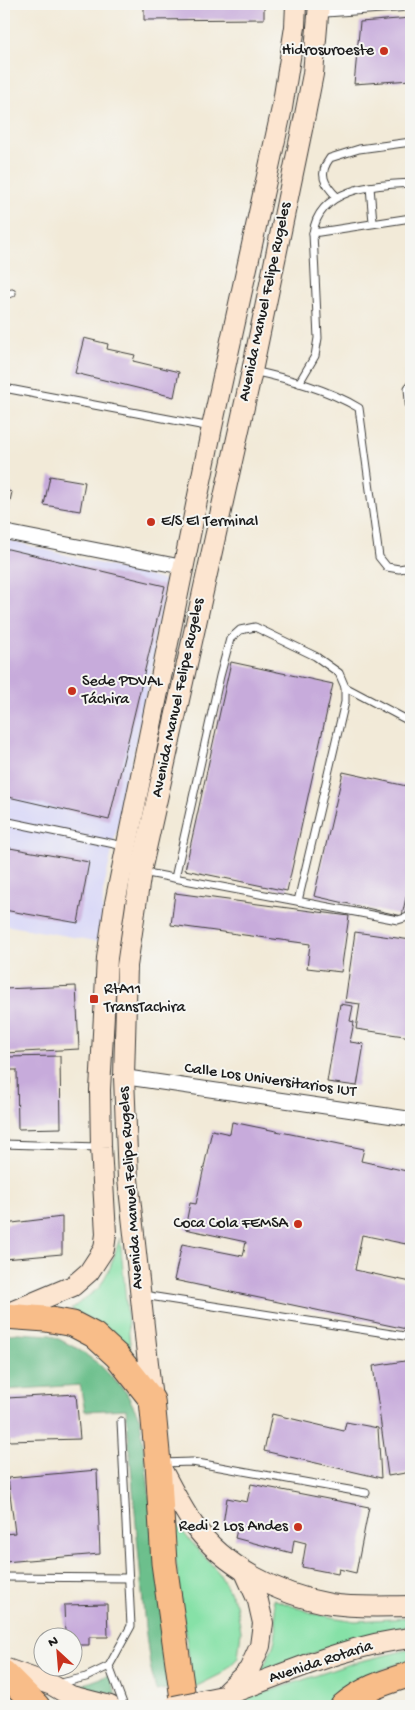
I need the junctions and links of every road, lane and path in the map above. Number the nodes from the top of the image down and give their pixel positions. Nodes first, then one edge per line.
1 (296, 4) edge
2 (402, 4) edge
3 (319, 7) edge
4 (411, 142) edge
5 (411, 183) edge
6 (370, 187) junction
7 (337, 197) junction
8 (411, 218) edge
9 (373, 222) junction
10 (313, 233) junction
11 (12, 293) dead end
12 (4, 295) edge
13 (252, 371) junction
14 (299, 383) junction
15 (411, 384) edge
16 (4, 388) edge
17 (212, 427) junction
18 (411, 427) edge
19 (4, 532) edge
20 (411, 566) edge
21 (183, 567) junction
22 (345, 687) junction
23 (411, 722) edge
24 (4, 821) edge
25 (127, 846) junction
26 (142, 872) junction
27 (175, 878) junction
28 (298, 901) junction
29 (411, 912) edge
30 (124, 1077) junction
31 (411, 1119) edge
32 (4, 1144) edge
33 (101, 1147) junction
34 (140, 1294) junction
35 (4, 1315) edge
36 (411, 1337) edge
37 (152, 1400) junction
38 (122, 1421) dead end
39 (158, 1463) junction
40 (366, 1493) dead end
41 (245, 1572) junction
42 (4, 1577) edge
43 (129, 1578) junction
44 (411, 1606) edge
45 (411, 1638) edge
46 (109, 1666) junction
47 (4, 1668) edge
48 (4, 1673) edge
49 (411, 1674) edge
50 (52, 1685) junction
51 (223, 1696) junction
52 (37, 1706) edge
53 (110, 1706) edge
54 (124, 1706) edge
55 (174, 1706) edge
56 (184, 1706) edge
57 (343, 1706) edge

1 - 17 street, Avenida Manuel Felipe Rugeles
2 - 3 street
3 - 13 street, Avenida Manuel Felipe Rugeles
4 - 7 lane
5 - 6 lane
6 - 7 lane
6 - 9 lane
7 - 10 lane
8 - 9 lane
9 - 10 lane
10 - 14 lane
11 - 12 lane
13 - 14 lane
13 - 26 street, Avenida Manuel Felipe Rugeles
14 - 20 lane
15 - 18 lane
16 - 17 lane
17 - 21 street, Avenida Manuel Felipe Rugeles
19 - 21 street
21 - 25 street, Avenida Manuel Felipe Rugeles
22 - 23 lane
22 - 27 lane
22 - 28 lane
24 - 25 lane
25 - 33 street, Avenida Manuel Felipe Rugeles
26 - 27 lane
26 - 30 street, Avenida Manuel Felipe Rugeles
27 - 28 lane
28 - 29 lane
30 - 31 street, Calle Los Universitarios IUT
30 - 34 street, Avenida Manuel Felipe Rugeles
32 - 33 lane
33 - 35 street, Avenida Manuel Felipe Rugeles
34 - 36 lane
34 - 37 street, Avenida Manuel Felipe Rugeles
35 - 37 highway
37 - 39 highway
38 - 43 lane
39 - 40 lane
39 - 41 street
39 - 56 highway
41 - 44 street
41 - 51 street
42 - 43 lane
43 - 46 lane
45 - 51 street, Avenida Rotaria
46 - 50 lane
46 - 54 lane
47 - 50 street
48 - 52 highway
49 - 57 highway
50 - 53 street
51 - 55 street, Avenida Rotaria, bridge

